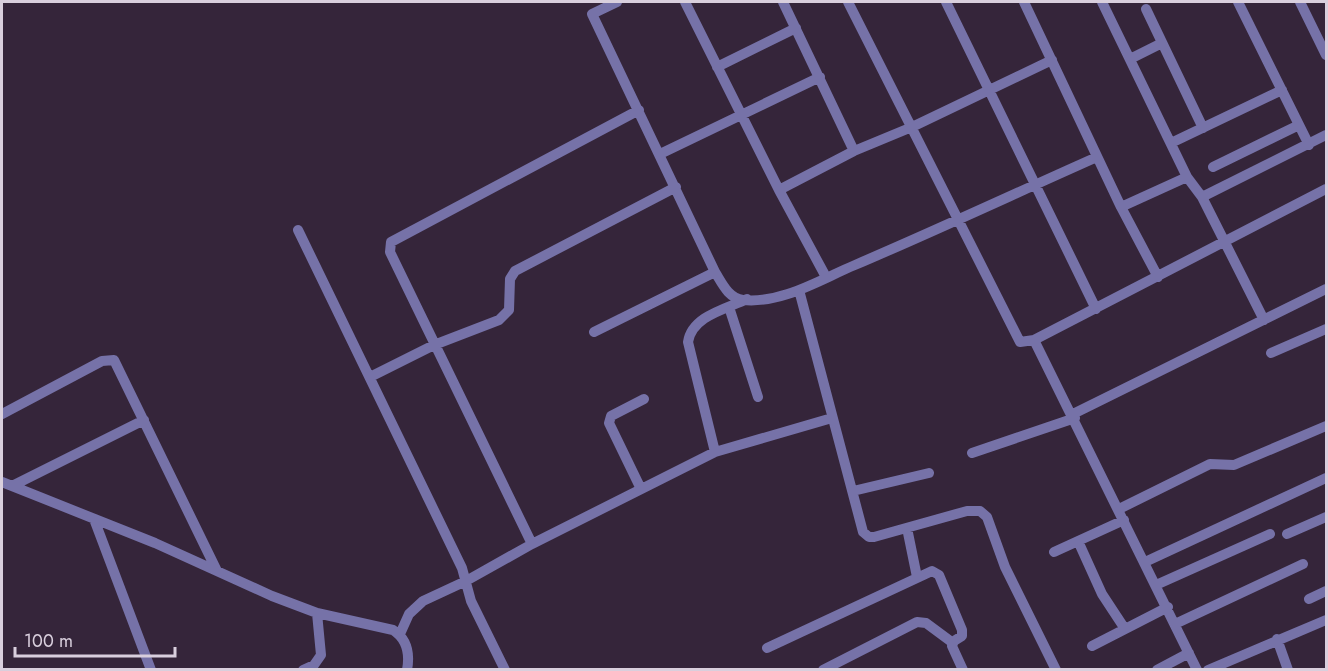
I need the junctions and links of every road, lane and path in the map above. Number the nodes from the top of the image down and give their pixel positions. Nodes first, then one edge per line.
1 (617, 2) edge
2 (685, 2) edge
3 (783, 2) edge
4 (848, 2) edge
5 (946, 2) edge
6 (1024, 2) edge
7 (1102, 2) edge
8 (1238, 2) edge
9 (1300, 2) edge
10 (1146, 9) dead end
11 (796, 28) junction
12 (1162, 42) junction
13 (1326, 55) edge
14 (1130, 58) junction
15 (1052, 60) junction
16 (717, 67) junction
17 (820, 77) junction
18 (990, 88) junction
19 (1281, 90) junction
20 (639, 110) junction
21 (740, 115) junction
22 (1299, 125) junction
23 (912, 127) junction
24 (1203, 128) junction
25 (1326, 135) edge
26 (1171, 143) junction
27 (1309, 145) junction
28 (854, 151) junction
29 (660, 154) junction
30 (1097, 157) junction
31 (1213, 167) dead end
32 (1187, 177) junction
33 (1036, 184) junction
34 (676, 187) junction
35 (1326, 189) edge
36 (779, 190) junction
37 (1202, 198) junction
38 (1121, 207) junction
39 (960, 221) junction
40 (298, 230) dead end
41 (1225, 242) junction
42 (715, 272) junction
43 (826, 277) junction
44 (1158, 277) junction
45 (1326, 289) edge
46 (799, 290) junction
47 (747, 299) junction
48 (729, 307) junction
49 (1096, 309) junction
50 (1264, 320) junction
51 (1326, 329) edge
52 (594, 332) dead end
53 (1034, 340) junction
54 (434, 345) junction
55 (1270, 353) dead end
56 (370, 377) junction
57 (758, 397) dead end
58 (644, 399) dead end
59 (2, 414) edge
60 (1074, 416) junction
61 (832, 418) junction
62 (144, 420) junction
63 (1326, 426) edge
64 (715, 452) junction
65 (972, 453) dead end
66 (929, 473) dead end
67 (1326, 478) edge
68 (7, 484) edge
69 (641, 489) junction
70 (854, 491) junction
71 (1119, 509) junction
72 (1326, 518) edge
73 (94, 519) junction
74 (1124, 520) junction
75 (907, 528) junction
76 (1270, 534) dead end
77 (1287, 534) dead end
78 (1078, 541) junction
79 (532, 544) junction
80 (1054, 552) dead end
81 (1145, 562) junction
82 (1303, 564) dead end
83 (217, 571) junction
84 (917, 577) junction
85 (466, 581) junction
86 (1156, 585) junction
87 (1326, 591) edge
88 (1309, 598) dead end
89 (1168, 607) junction
90 (317, 613) junction
91 (1326, 620) edge
92 (1175, 624) junction
93 (1125, 629) junction
94 (400, 634) junction
95 (1276, 639) junction
96 (952, 643) junction
97 (1092, 646) dead end
98 (767, 648) dead end
99 (1189, 653) junction
100 (151, 669) edge
101 (303, 669) edge
102 (407, 669) edge
103 (505, 669) edge
104 (823, 669) edge
105 (963, 669) edge
106 (1056, 669) edge
107 (1157, 669) edge
108 (1197, 669) edge
109 (1208, 669) edge
110 (1288, 669) edge

1 - 20 street
2 - 16 street
3 - 11 street
4 - 23 street
5 - 18 street
6 - 15 street
7 - 14 street
8 - 19 street
9 - 13 street
10 - 12 street
11 - 16 street
11 - 17 street
12 - 14 street
12 - 24 street
14 - 26 street
15 - 18 street
15 - 30 street
16 - 21 street
17 - 21 street
17 - 28 street
18 - 23 street
18 - 33 street
19 - 22 street
19 - 24 street
20 - 29 street
20 - 54 street
21 - 29 street
21 - 36 street
22 - 27 street
22 - 31 street
23 - 28 street
23 - 39 street
24 - 26 street
25 - 27 street
26 - 32 street
27 - 37 street
28 - 36 street
29 - 34 street
30 - 33 street
30 - 38 street
32 - 37 street
32 - 38 street
33 - 39 street
33 - 49 street
34 - 42 street
34 - 54 street
35 - 41 street
36 - 43 street
37 - 41 street
38 - 44 street
39 - 43 street
39 - 53 street
40 - 56 street
41 - 44 street
41 - 50 street
42 - 47 street
42 - 52 street
43 - 46 street
44 - 49 street
45 - 50 street
46 - 47 street
46 - 61 street
47 - 48 street
48 - 57 street
48 - 64 street
49 - 53 street
50 - 60 street
51 - 55 street
53 - 60 street
54 - 56 street
54 - 79 street
56 - 85 street
58 - 69 street
59 - 62 street
60 - 65 street
60 - 71 street
61 - 64 street
61 - 70 street
62 - 68 street
62 - 83 street
63 - 71 street
64 - 69 street
66 - 70 street
67 - 81 street
68 - 73 street
69 - 79 street
70 - 75 street
71 - 74 street
72 - 77 street
73 - 83 street
73 - 100 street
74 - 78 street
74 - 81 street
75 - 84 street
75 - 106 street
76 - 86 street
78 - 80 street
78 - 93 street
79 - 85 street
81 - 86 street
82 - 92 street
83 - 90 street
84 - 96 street
84 - 98 street
85 - 94 street
85 - 103 street
86 - 89 street
87 - 88 street
89 - 92 street
89 - 93 street
90 - 94 street
90 - 101 street
91 - 95 street
92 - 99 street
93 - 97 street
94 - 102 street
95 - 109 street
95 - 110 street
96 - 104 street
96 - 105 street
99 - 107 street
99 - 108 street

